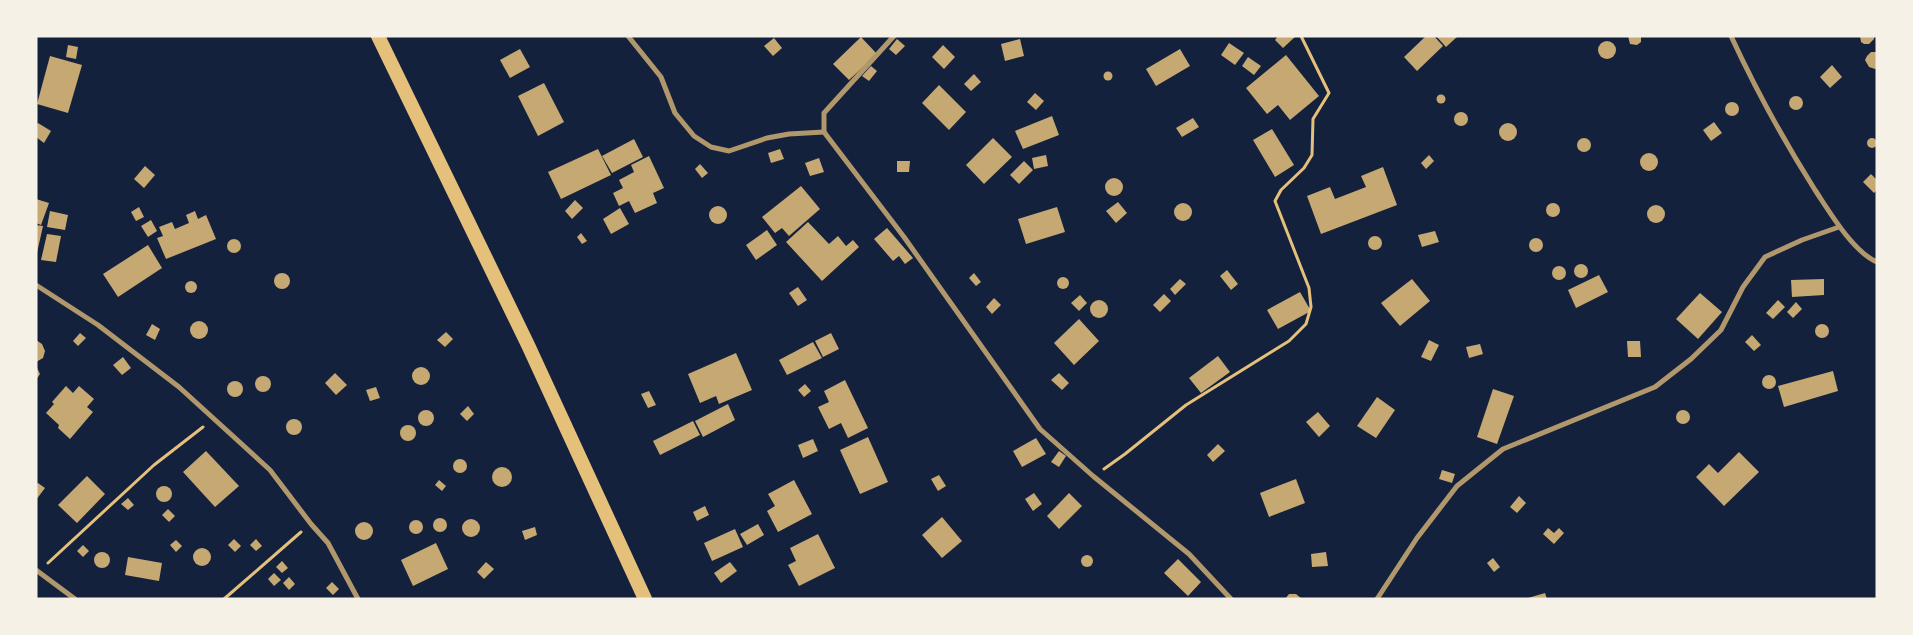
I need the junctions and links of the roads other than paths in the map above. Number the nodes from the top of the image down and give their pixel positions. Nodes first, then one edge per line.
1 (378, 36) edge
2 (628, 36) edge
3 (894, 36) edge
4 (1731, 36) edge
5 (824, 132) junction
6 (1839, 227) junction
7 (1877, 262) edge
8 (36, 285) edge
9 (37, 571) edge
10 (75, 599) edge
11 (358, 599) edge
12 (645, 599) edge
13 (1230, 599) edge
14 (1377, 599) edge

1 - 12 highway
2 - 5 street
3 - 5 street
4 - 6 street
5 - 13 street
6 - 7 street
6 - 14 street
8 - 11 street
9 - 10 street

